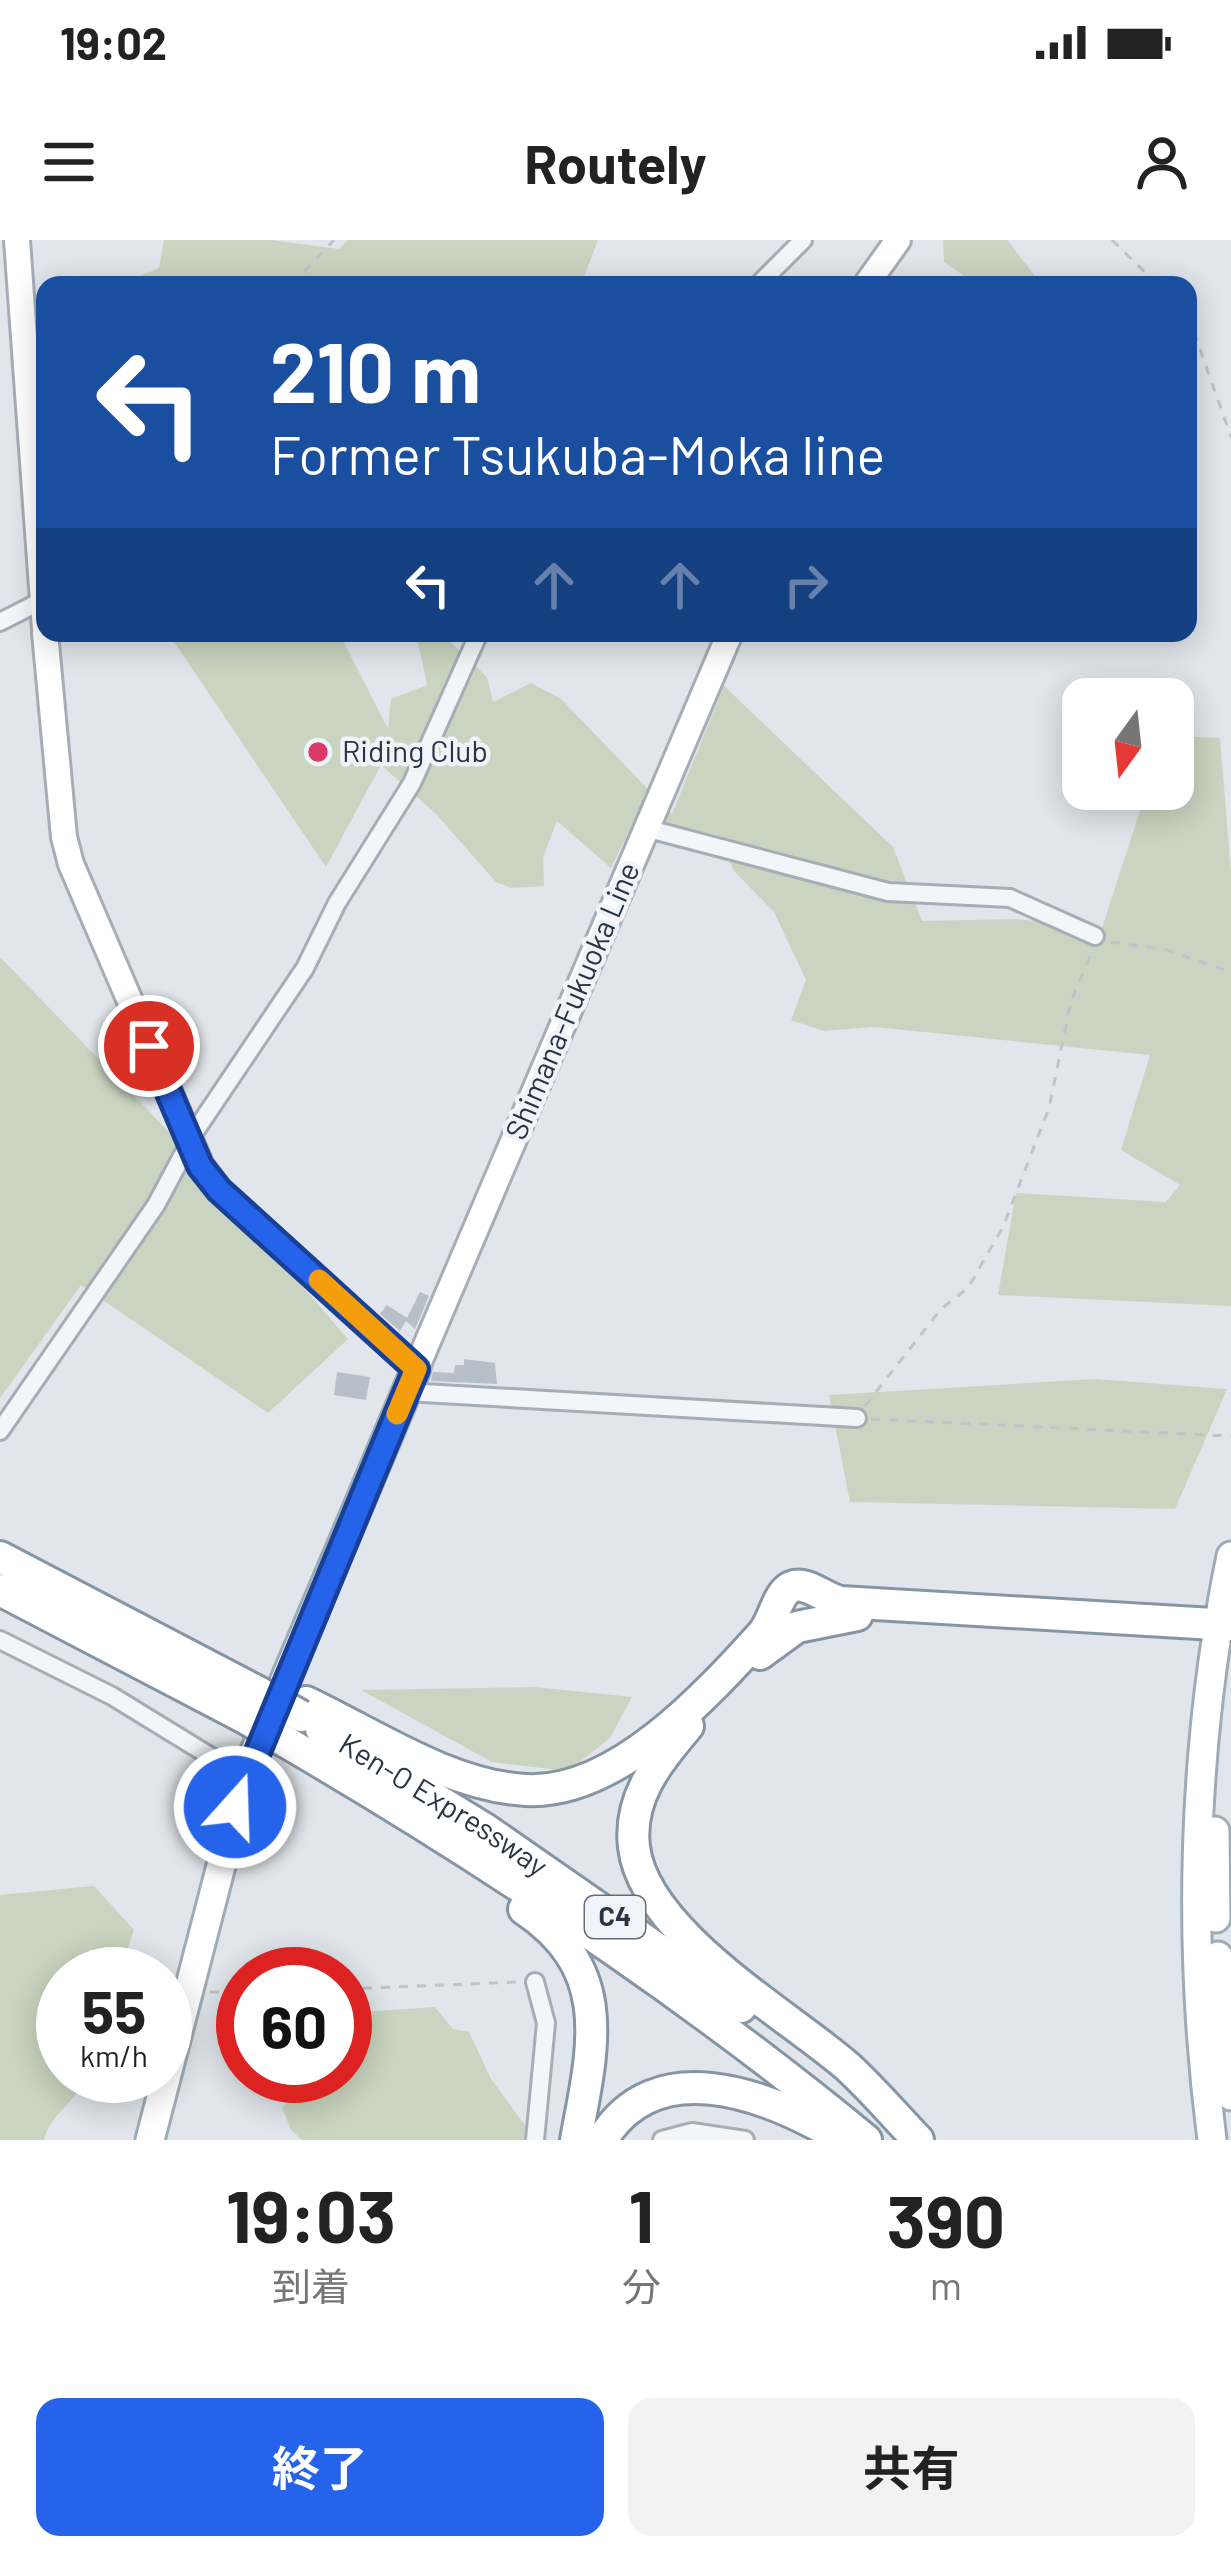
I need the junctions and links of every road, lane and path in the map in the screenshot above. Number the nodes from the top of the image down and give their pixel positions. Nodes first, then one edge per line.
1 (17, 240) edge
2 (334, 240) edge
3 (803, 240) edge
4 (898, 240) edge
5 (1112, 240) edge
6 (300, 276) edge
7 (767, 276) edge
8 (872, 276) edge
9 (1149, 276) edge
10 (1197, 341) edge
11 (1231, 437) edge
12 (36, 493) edge
13 (36, 603) edge
14 (0, 622) edge
15 (46, 642) edge
16 (475, 642) edge
17 (726, 642) edge
18 (645, 828) junction
19 (1095, 937) junction
20 (1231, 971) edge
21 (192, 1142) junction
22 (411, 1381) junction
23 (857, 1418) junction
24 (0, 1431) edge
25 (1231, 1436) edge
26 (0, 1556) edge
27 (1231, 1556) edge
28 (0, 1591) edge
29 (968, 1612) junction
30 (1224, 1625) edge
31 (0, 1640) edge
32 (1231, 1653) edge
33 (254, 1705) junction
34 (293, 1728) junction
35 (244, 1777) junction
36 (192, 1964) edge
37 (535, 1982) joint
38 (372, 1988) edge
39 (1231, 2096) edge
40 (159, 2103) edge
41 (150, 2140) edge
42 (536, 2140) edge
43 (576, 2140) edge
44 (602, 2140) edge
45 (662, 2140) edge
46 (745, 2140) edge
47 (842, 2140) edge
48 (866, 2140) edge
49 (916, 2140) edge
50 (1212, 2140) edge

1 - 12 street
2 - 6 path
3 - 7 street
4 - 8 street
5 - 9 path
10 - 11 path
13 - 14 street
15 - 21 street
16 - 21 street
17 - 18 street, Shimana-Fukuoka Line
18 - 19 street
18 - 22 street, Shimana-Fukuoka Line
19 - 20 path
19 - 23 path
21 - 22 street
21 - 24 street
22 - 23 street
22 - 35 main road
23 - 25 path
26 - 33 highway, Ken-O Expressway / C4
27 - 30 main road
28 - 33 highway, Ken-O Expressway / C4
29 - 30 highway
29 - 34 highway
29 - 49 highway
30 - 50 main road
31 - 35 street
32 - 39 main road
33 - 34 highway, Ken-O Expressway / C4, bridge
34 - 43 highway
34 - 48 highway, Ken-O Expressway / C4
34 - 49 highway, Ken-O Expressway / C4
35 - 36 main road
37 - 38 path
37 - 42 street
40 - 41 main road
44 - 47 highway
45 - 46 street

